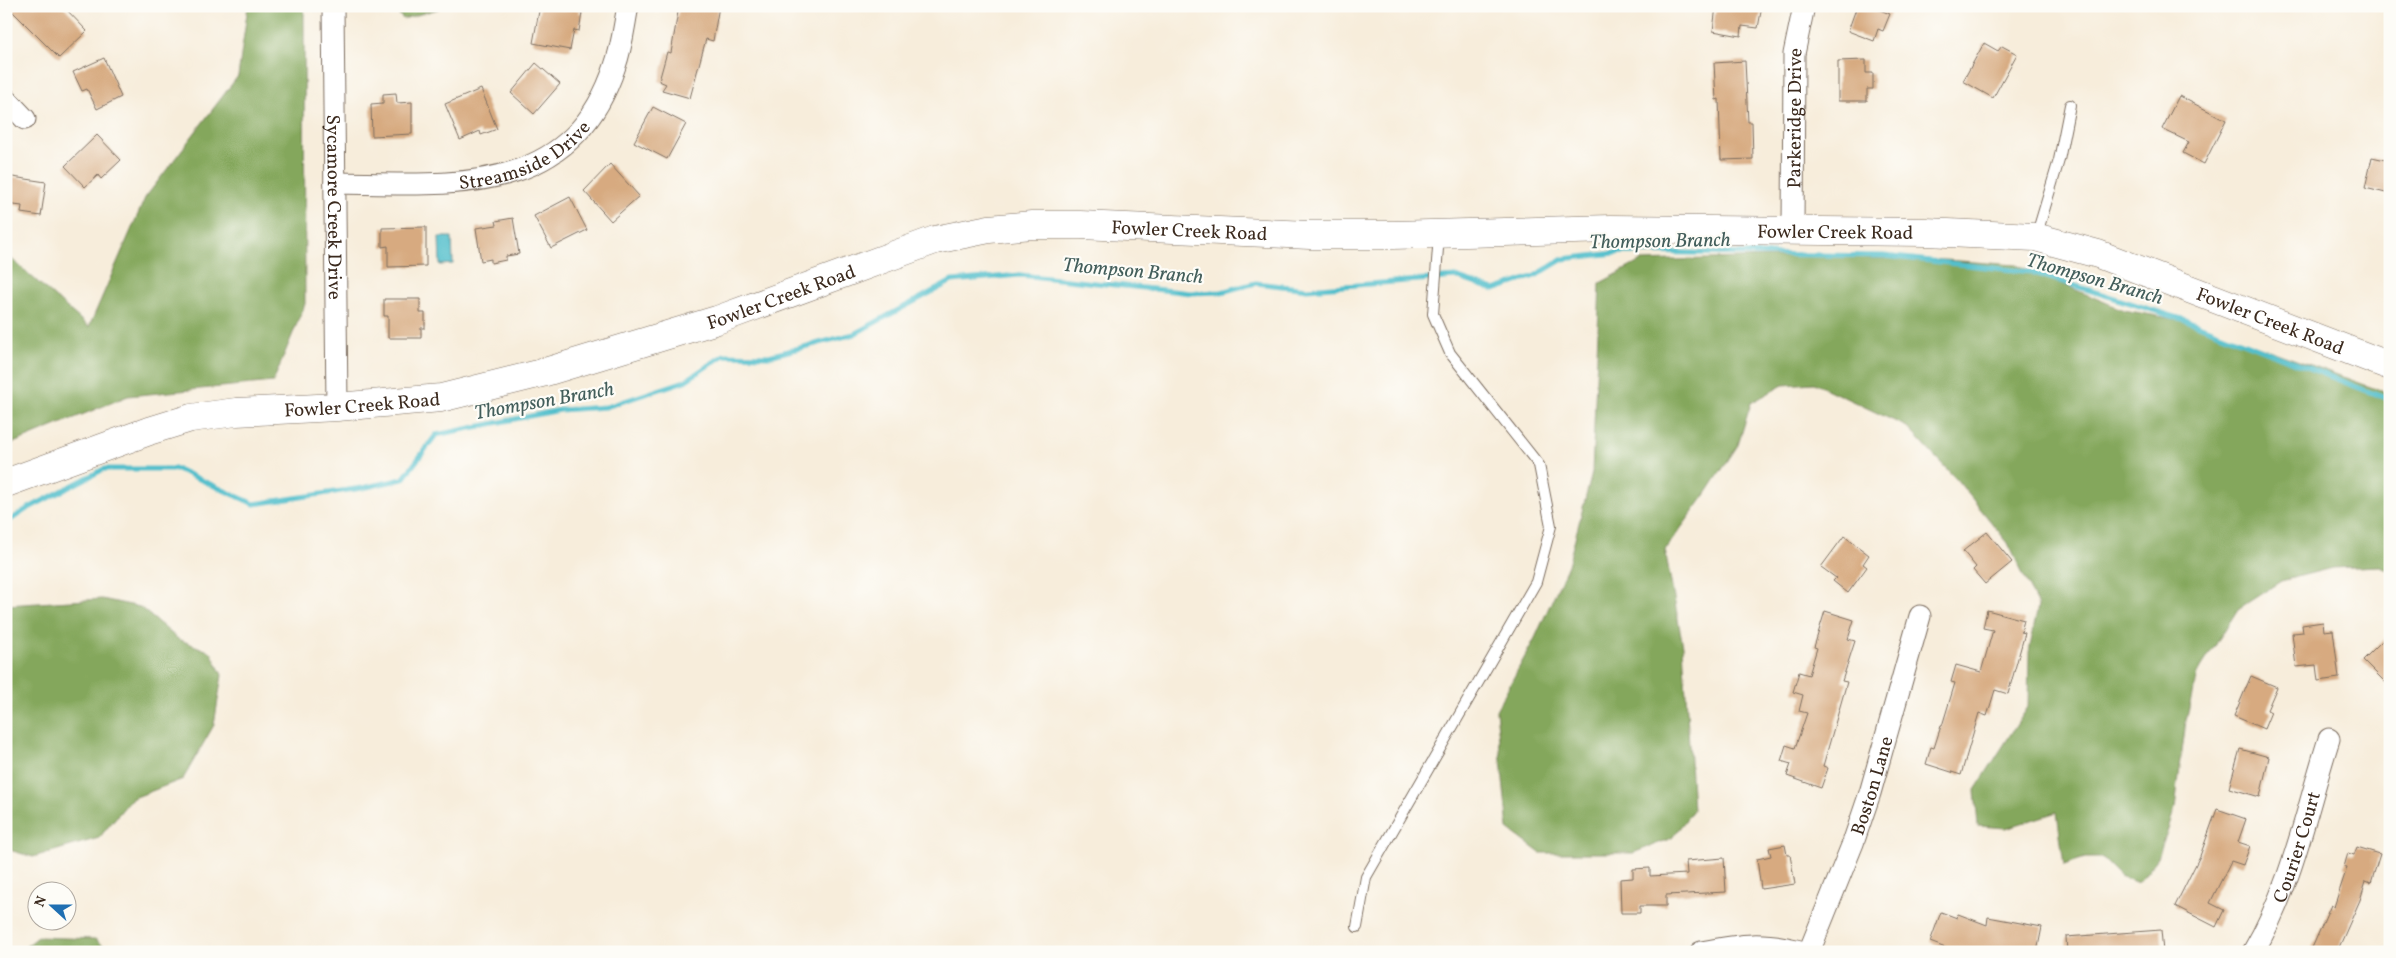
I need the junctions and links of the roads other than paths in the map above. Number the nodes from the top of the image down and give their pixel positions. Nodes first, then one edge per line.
1 (333, 6) edge
2 (628, 6) edge
3 (1804, 6) edge
4 (6, 99) edge
5 (2070, 105) dead end
6 (25, 119) dead end
7 (335, 183) junction
8 (1793, 230) junction
9 (1439, 234) junction
10 (2035, 237) junction
11 (2390, 366) edge
12 (337, 407) junction
13 (6, 483) edge
14 (1920, 616) dead end
15 (2329, 739) dead end
16 (1358, 927) dead end
17 (1701, 952) edge
18 (1804, 952) edge
19 (1809, 952) edge
20 (2253, 952) edge

1 - 7 street, Sycamore Creek Drive
2 - 7 street, Streamside Drive
3 - 8 street, Parkeridge Drive
4 - 6 street
5 - 10 lane
7 - 12 street, Sycamore Creek Drive
8 - 9 main road, Fowler Creek Road
8 - 10 main road, Fowler Creek Road
9 - 12 main road, Fowler Creek Road
9 - 16 lane
10 - 11 main road, Fowler Creek Road
12 - 13 main road, Fowler Creek Road
14 - 19 street, Boston Lane
15 - 20 street, Courier Court
17 - 18 street

